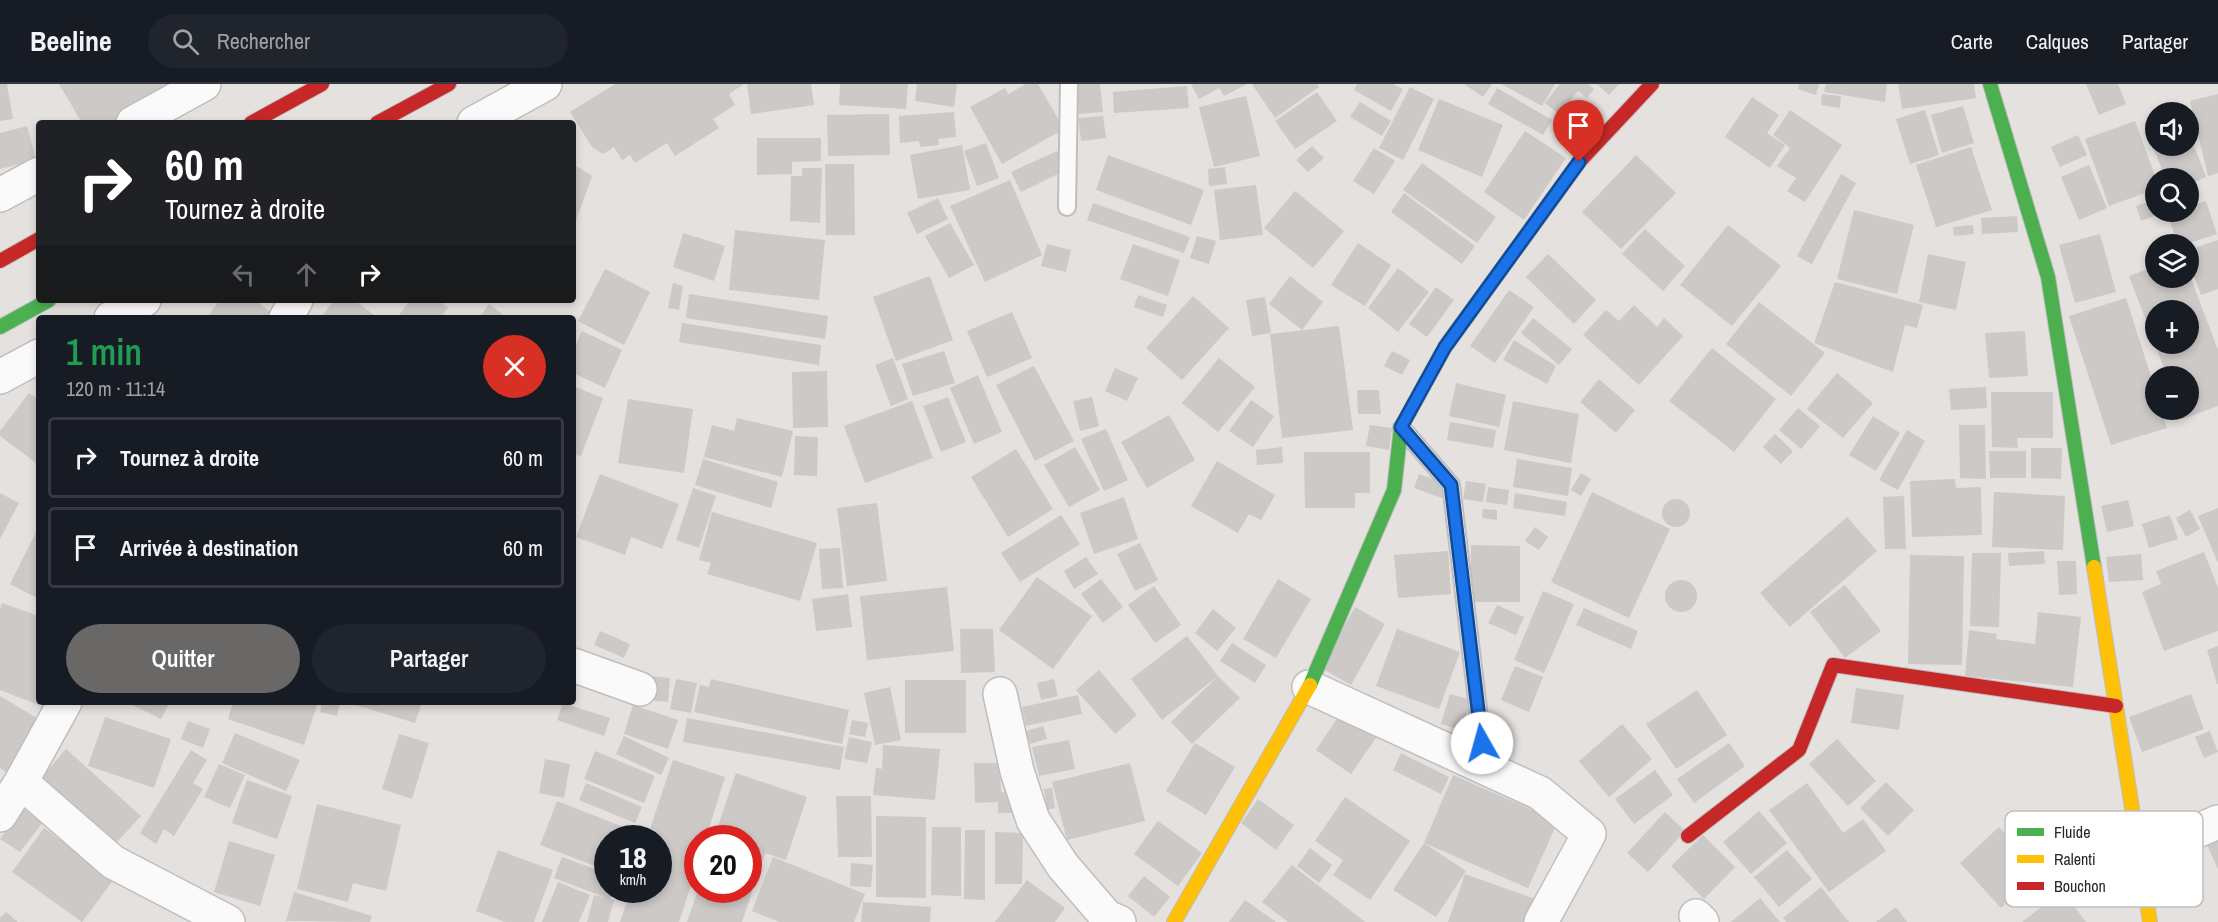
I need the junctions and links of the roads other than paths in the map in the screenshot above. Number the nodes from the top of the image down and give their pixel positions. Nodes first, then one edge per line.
1 (204, 84) edge
2 (322, 84) edge
3 (449, 84) edge
4 (545, 84) edge
5 (1069, 84) edge
6 (1652, 84) edge
7 (1990, 84) edge
8 (150, 119) edge
9 (256, 120) edge
10 (383, 120) edge
11 (479, 120) edge
12 (36, 176) edge
13 (0, 195) edge
14 (1067, 207) dead end
15 (36, 241) edge
16 (0, 261) edge
17 (44, 303) edge
18 (138, 303) edge
19 (116, 315) edge
20 (0, 327) edge
21 (36, 358) edge
22 (0, 377) edge
23 (1401, 427) junction
24 (576, 666) edge
25 (1309, 687) junction
26 (640, 689) dead end
27 (1000, 694) dead end
28 (64, 705) edge
29 (2116, 706) junction
30 (1485, 767) junction
31 (21, 782) junction
32 (2133, 811) edge
33 (0, 814) edge
34 (2218, 822) edge
35 (2203, 828) edge
36 (1688, 836) dead end
37 (2148, 907) edge
38 (228, 922) edge
39 (1119, 922) edge
40 (1174, 922) edge
41 (1541, 922) edge
42 (2150, 922) edge

1 - 8 street
2 - 9 street
3 - 10 street
4 - 11 street
5 - 14 lane
6 - 23 street
7 - 29 street
12 - 13 street
15 - 16 street
17 - 20 street
18 - 19 street
21 - 22 street
23 - 25 street
23 - 30 lane
24 - 26 street
25 - 30 street
25 - 40 street
27 - 39 street
28 - 31 street
29 - 32 street
29 - 36 street
30 - 41 street
31 - 33 street
31 - 38 street
34 - 35 street
37 - 42 street

